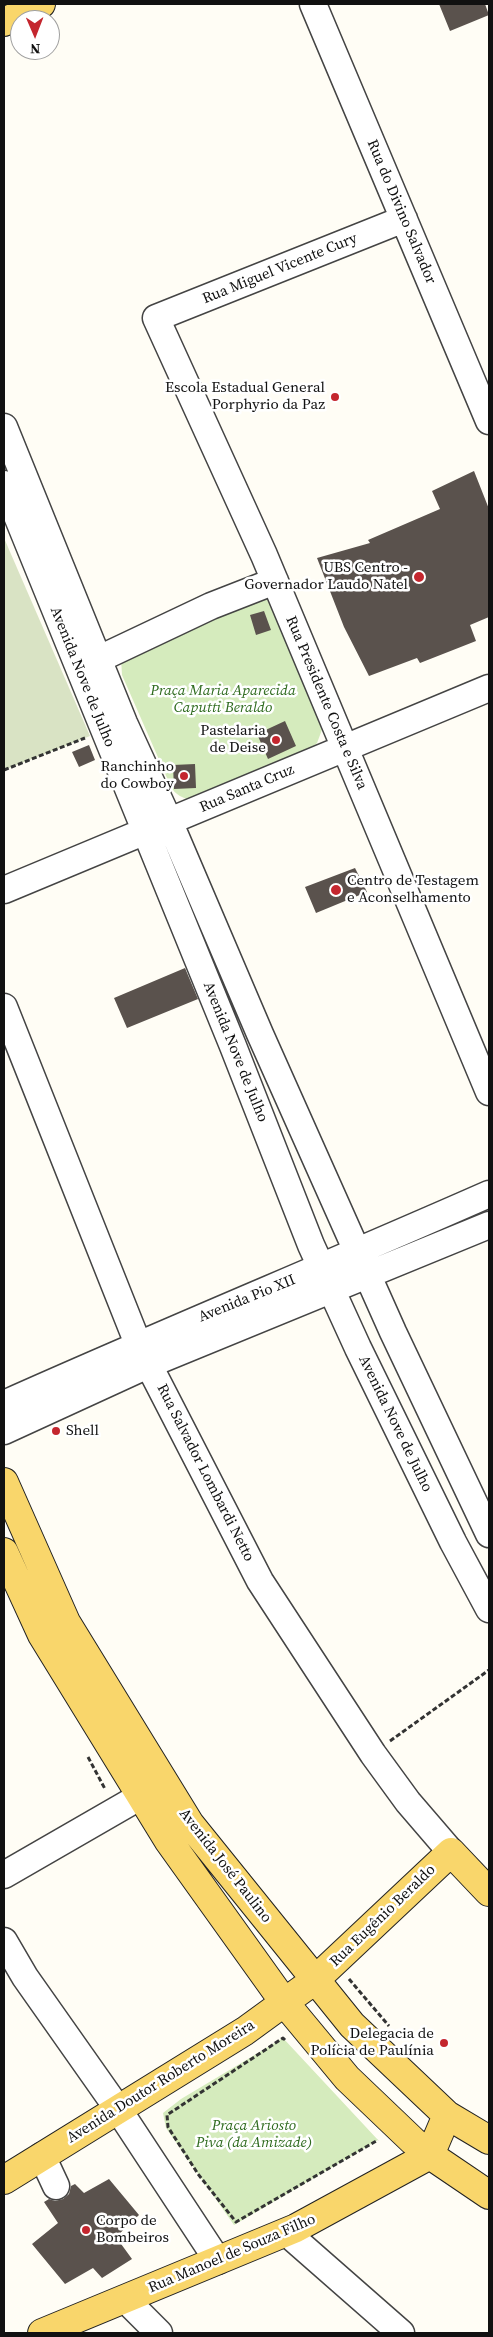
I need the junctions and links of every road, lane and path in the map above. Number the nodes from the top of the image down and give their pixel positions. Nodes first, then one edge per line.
1 (41, 4) edge
2 (313, 4) edge
3 (4, 22) edge
4 (404, 219) junction
5 (156, 318) joint
6 (489, 421) edge
7 (4, 427) edge
8 (4, 484) edge
9 (275, 581) junction
10 (98, 660) junction
11 (489, 688) edge
12 (90, 736) dead end
13 (345, 748) junction
14 (4, 770) edge
15 (170, 821) junction
16 (146, 831) junction
17 (4, 890) edge
18 (4, 1008) edge
19 (488, 1083) edge
20 (489, 1194) edge
21 (489, 1225) edge
22 (362, 1263) junction
23 (326, 1279) junction
24 (144, 1354) junction
25 (46, 1398) junction
26 (4, 1404) edge
27 (4, 1431) edge
28 (4, 1482) edge
29 (489, 1534) edge
30 (4, 1552) edge
31 (489, 1609) edge
32 (489, 1670) edge
33 (373, 1754) junction
34 (141, 1796) junction
35 (451, 1852) junction
36 (4, 1876) edge
37 (489, 1892) edge
38 (4, 1941) edge
39 (315, 1980) junction
40 (284, 2002) junction
41 (290, 2045) dead end
42 (118, 2109) junction
43 (447, 2115) junction
44 (371, 2132) dead end
45 (489, 2140) edge
46 (430, 2155) junction
47 (42, 2156) junction
48 (4, 2180) edge
49 (56, 2186) dead end
50 (489, 2195) edge
51 (287, 2233) junction
52 (218, 2261) junction
53 (125, 2299) junction
54 (42, 2333) edge
55 (159, 2333) edge
56 (401, 2333) edge

1 - 3 main road
2 - 4 street, Rua do Divino Salvador
4 - 5 street, Rua Miguel Vicente Cury
4 - 6 street, Rua do Divino Salvador
5 - 9 street, Rua Presidente Costa e Silva
7 - 10 street, Avenida Nove de Julho
8 - 16 street, Avenida Nove de Julho
9 - 10 street
9 - 13 street, Rua Presidente Costa e Silva
10 - 15 street, Avenida Nove de Julho
11 - 13 street, Rua Santa Cruz
12 - 14 path
13 - 15 street, Rua Santa Cruz
13 - 19 street, Rua Presidente Costa e Silva
15 - 16 street, Rua Santa Cruz
15 - 22 street, Avenida Nove de Julho
16 - 17 street, Rua Santa Cruz
16 - 23 street, Avenida Nove de Julho
18 - 24 street, Rua Salvador Lombardi Netto
20 - 22 street, Avenida Pio XII
21 - 22 street, Avenida Pio XII
22 - 23 street, Avenida Pio XII
22 - 29 street, Avenida Nove de Julho
23 - 24 street, Avenida Pio XII
23 - 31 street, Avenida Nove de Julho
24 - 25 street, Avenida Pio XII
24 - 33 street, Rua Salvador Lombardi Netto
25 - 26 street, Avenida Pio XII
25 - 27 street, Avenida Pio XII
28 - 39 main road, Avenida José Paulino
30 - 34 main road, Avenida José Paulino
32 - 33 path
33 - 35 street, Rua Salvador Lombardi Netto
34 - 36 street
34 - 40 main road, Avenida José Paulino
35 - 37 main road, Rua Salvador Lombardi Netto
35 - 39 main road, Rua Eugênio Beraldo
38 - 42 street
39 - 40 main road, Avenida Doutor Roberto Moreira
39 - 43 main road, Avenida José Paulino
40 - 42 main road, Avenida Doutor Roberto Moreira
40 - 46 main road, Avenida José Paulino
41 - 44 path
42 - 47 main road, Avenida Doutor Roberto Moreira
42 - 52 street
43 - 45 main road, Avenida José Paulino
43 - 46 main road
46 - 50 main road, Avenida José Paulino
46 - 51 main road, Rua Manoel de Souza Filho
47 - 48 main road, Avenida Doutor Roberto Moreira
47 - 49 street
51 - 52 main road, Rua Manoel de Souza Filho
51 - 56 street
52 - 53 main road, Rua Manoel de Souza Filho
53 - 54 main road, Rua Manoel de Souza Filho
53 - 55 street

